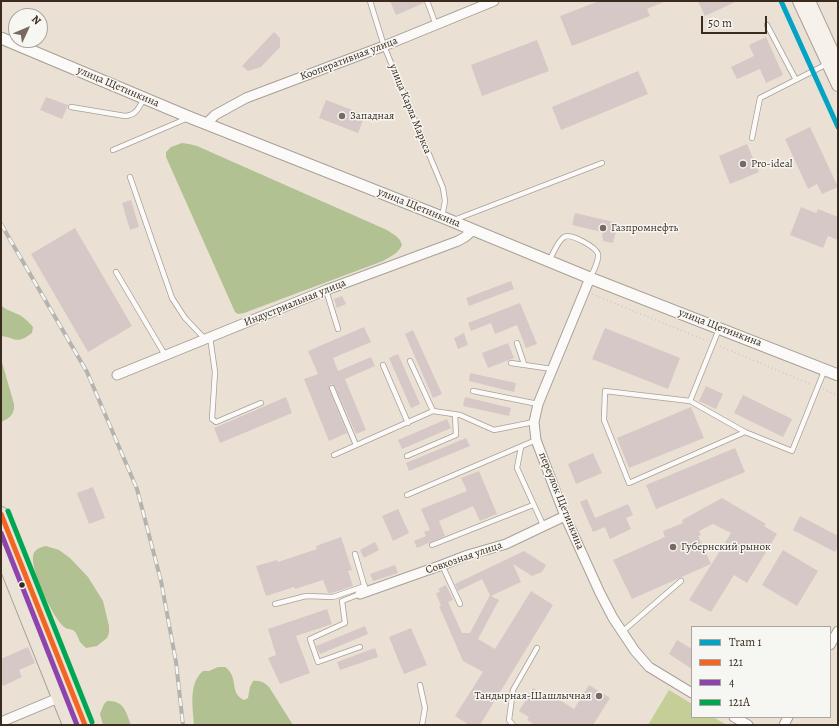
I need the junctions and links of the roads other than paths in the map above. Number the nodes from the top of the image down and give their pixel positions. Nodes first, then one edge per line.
1 (370, 1) edge
2 (427, 1) edge
3 (494, 1) edge
4 (799, 1) edge
5 (809, 1) edge
6 (436, 25) junction
7 (767, 25) dead end
8 (1, 38) edge
9 (384, 46) junction
10 (835, 62) edge
11 (796, 80) junction
12 (838, 85) edge
13 (144, 99) junction
14 (71, 107) dead end
15 (189, 117) junction
16 (207, 123) junction
17 (752, 138) dead end
18 (112, 150) dead end
19 (602, 163) dead end
20 (130, 177) dead end
21 (446, 219) junction
22 (473, 230) junction
23 (549, 262) junction
24 (116, 272) dead end
25 (590, 278) junction
26 (326, 290) junction
27 (719, 328) junction
28 (338, 329) dead end
29 (207, 338) junction
30 (517, 343) dead end
31 (165, 355) junction
32 (410, 362) dead end
33 (511, 363) dead end
34 (524, 364) junction
35 (382, 365) dead end
36 (552, 369) junction
37 (825, 369) junction
38 (117, 375) dead end
39 (838, 375) edge
40 (332, 388) dead end
41 (473, 391) dead end
42 (690, 401) junction
43 (261, 403) dead end
44 (538, 404) junction
45 (433, 412) junction
46 (455, 414) junction
47 (534, 422) junction
48 (408, 423) junction
49 (745, 432) junction
50 (536, 440) junction
51 (356, 445) junction
52 (521, 447) junction
53 (334, 455) dead end
54 (407, 456) dead end
55 (407, 495) dead end
56 (533, 505) junction
57 (1, 514) edge
58 (565, 516) junction
59 (544, 527) junction
60 (432, 545) dead end
61 (1, 552) edge
62 (355, 554) dead end
63 (442, 565) junction
64 (681, 581) dead end
65 (364, 590) junction
66 (275, 604) dead end
67 (460, 604) dead end
68 (838, 631) edge
69 (622, 632) junction
70 (831, 643) edge
71 (360, 647) dead end
72 (537, 648) dead end
73 (420, 685) dead end
74 (691, 692) edge
75 (72, 693) junction
76 (59, 698) junction
77 (736, 718) edge
78 (1, 722) edge
79 (70, 725) edge
80 (85, 725) edge
81 (422, 725) edge
82 (514, 725) edge
83 (748, 725) edge

1 - 9 lane, улица Карла Маркса
2 - 6 lane
3 - 6 street, Кооперативная улица
4 - 10 main road
5 - 10 main road
6 - 9 street, Кооперативная улица
7 - 11 lane
8 - 13 street, улица Щетинкина
9 - 16 street, Кооперативная улица
9 - 21 lane, улица Карла Маркса
10 - 11 lane
10 - 12 main road
11 - 17 lane
13 - 14 lane
13 - 15 street, улица Щетинкина
15 - 16 street, улица Щетинкина
15 - 18 lane
16 - 21 street, улица Щетинкина
19 - 21 lane
20 - 29 lane
21 - 22 street, улица Щетинкина
22 - 23 street, улица Щетинкина
22 - 26 street, Индустриальная улица
23 - 25 street, улица Щетинкина
23 - 25 lane
24 - 31 lane
25 - 27 street, улица Щетинкина
25 - 36 street, переулок Щетинкина
26 - 28 lane
26 - 29 street, Индустриальная улица
27 - 37 street, улица Щетинкина
27 - 42 lane
29 - 31 street, Индустриальная улица
29 - 43 lane
30 - 34 lane
31 - 38 street, Индустриальная улица
32 - 45 lane
33 - 34 lane
34 - 36 lane
35 - 48 lane
36 - 44 street, переулок Щетинкина
37 - 39 street, улица Щетинкина
37 - 49 lane
40 - 51 lane
41 - 44 lane
42 - 49 lane
42 - 49 lane
44 - 47 street, переулок Щетинкина
45 - 46 lane
45 - 48 lane
46 - 47 lane
46 - 54 lane
47 - 50 street, переулок Щетинкина
48 - 51 lane
50 - 52 lane
50 - 58 street, переулок Щетинкина
51 - 53 lane
52 - 55 lane
52 - 56 lane
56 - 59 lane
56 - 60 lane
57 - 75 main road
58 - 59 street, Совхозная улица
58 - 69 street, переулок Щетинкина
59 - 63 street, Совхозная улица
61 - 76 main road
62 - 65 lane
63 - 65 street, Совхозная улица
63 - 67 lane
64 - 69 lane
65 - 66 lane
65 - 71 lane
68 - 70 street
69 - 74 street, переулок Щетинкина
72 - 82 lane
73 - 81 lane
75 - 76 street
75 - 80 main road
76 - 78 street
76 - 79 main road
77 - 83 street

